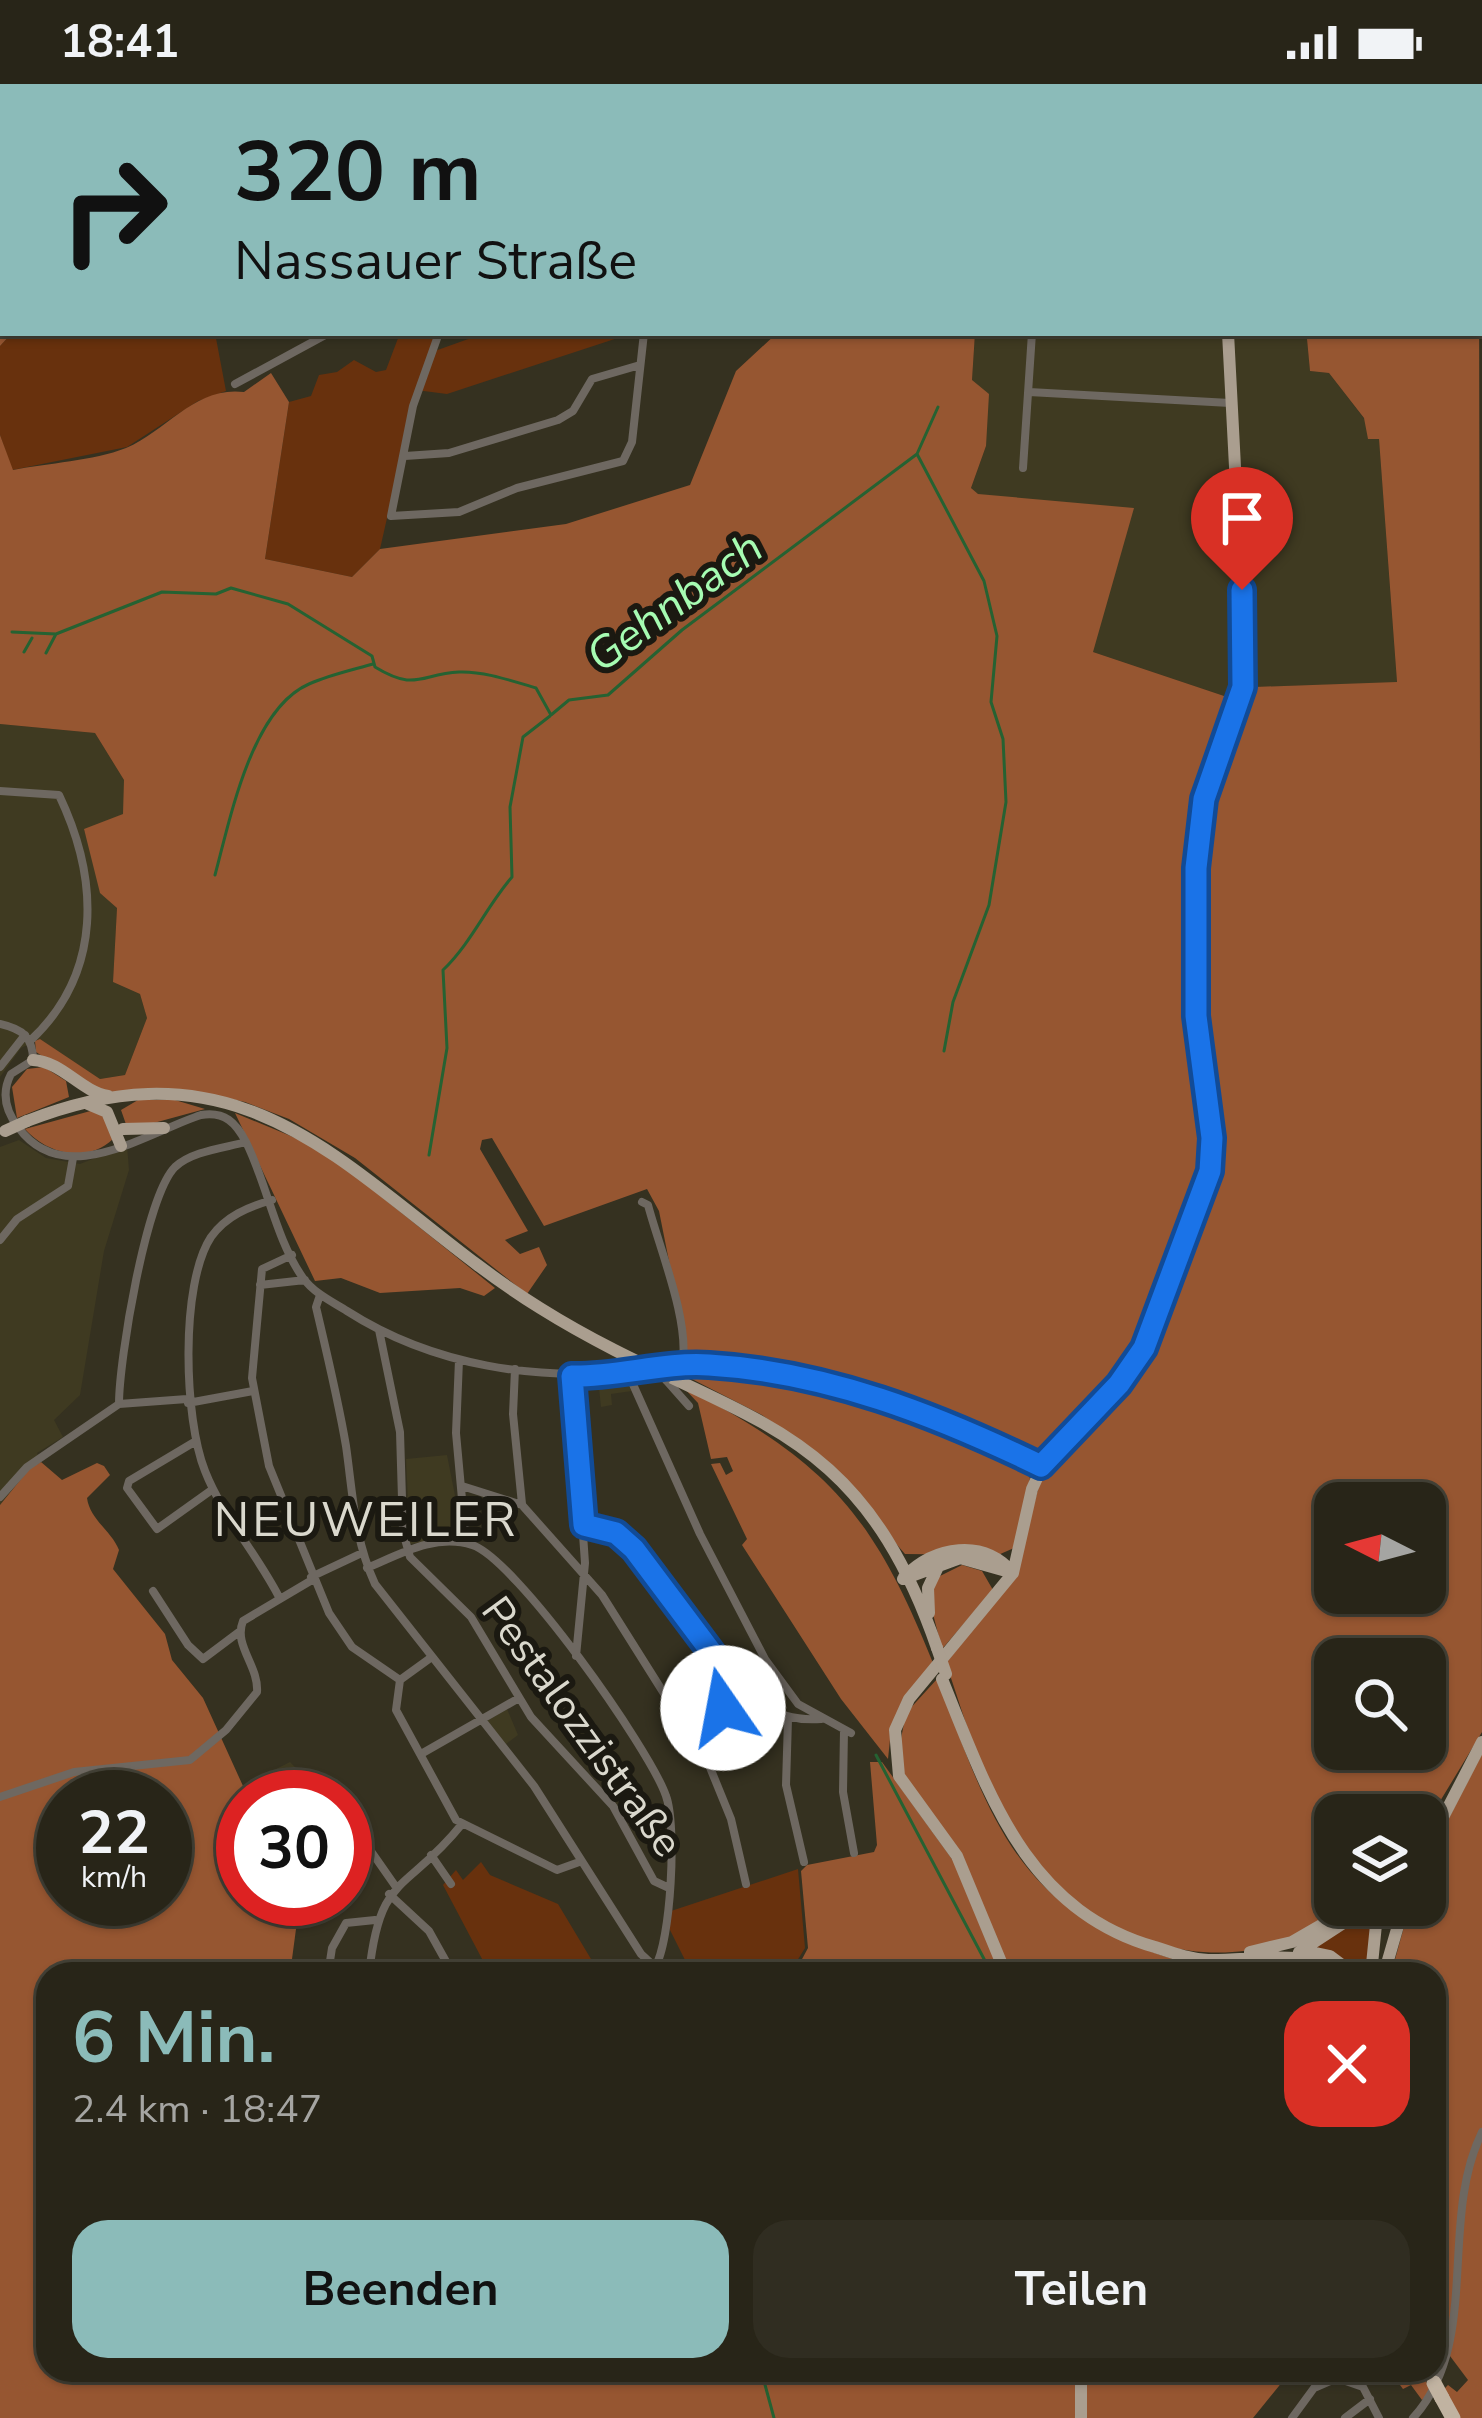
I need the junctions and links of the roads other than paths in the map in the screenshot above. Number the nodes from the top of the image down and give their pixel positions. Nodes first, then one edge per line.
1 (323, 336) edge
2 (438, 336) edge
3 (644, 336) edge
4 (1032, 336) edge
5 (1228, 336) edge
6 (640, 365) junction
7 (236, 384) dead end
8 (1029, 392) junction
9 (1230, 403) junction
10 (405, 456) junction
11 (1023, 468) dead end
12 (0, 790) edge
13 (0, 1024) edge
14 (28, 1037) junction
15 (34, 1060) junction
16 (0, 1067) edge
17 (68, 1075) junction
18 (138, 1095) junction
19 (115, 1097) junction
20 (81, 1103) junction
21 (59, 1109) junction
22 (164, 1128) joint
23 (2, 1132) edge
24 (124, 1139) junction
25 (246, 1142) junction
26 (74, 1158) junction
27 (272, 1200) junction
28 (642, 1202) dead end
29 (0, 1240) edge
30 (292, 1255) junction
31 (305, 1280) junction
32 (260, 1285) junction
33 (320, 1294) junction
34 (379, 1330) junction
35 (459, 1360) junction
36 (682, 1365) junction
37 (663, 1367) junction
38 (515, 1369) junction
39 (627, 1371) junction
40 (572, 1376) junction
41 (254, 1391) junction
42 (188, 1401) junction
43 (118, 1404) junction
44 (689, 1406) dead end
45 (753, 1415) junction
46 (196, 1441) junction
47 (1041, 1466) junction
48 (462, 1486) junction
49 (213, 1489) junction
50 (0, 1497) edge
51 (521, 1505) junction
52 (584, 1525) junction
53 (466, 1543) junction
54 (1022, 1544) junction
55 (407, 1551) junction
56 (362, 1553) junction
57 (897, 1553) junction
58 (988, 1562) junction
59 (934, 1563) junction
60 (368, 1568) junction
61 (1013, 1573) junction
62 (585, 1576) junction
63 (907, 1577) junction
64 (312, 1578) junction
65 (153, 1591) dead end
66 (280, 1597) junction
67 (998, 1598) junction
68 (239, 1632) junction
69 (934, 1646) junction
70 (576, 1656) junction
71 (429, 1658) junction
72 (727, 1673) junction
73 (400, 1680) junction
74 (519, 1698) junction
75 (798, 1704) junction
76 (790, 1719) junction
77 (821, 1719) junction
78 (481, 1720) junction
79 (1482, 1741) edge
80 (421, 1754) junction
81 (709, 1765) junction
82 (0, 1797) edge
83 (1446, 1806) edge
84 (462, 1824) junction
85 (854, 1853) dead end
86 (431, 1856) junction
87 (372, 1858) edge
88 (582, 1861) junction
89 (804, 1862) dead end
90 (451, 1884) dead end
91 (746, 1884) dead end
92 (667, 1887) junction
93 (392, 1891) junction
94 (375, 1921) junction
95 (1320, 1926) edge
96 (1342, 1926) edge
97 (1374, 1926) edge
98 (1398, 1926) edge
99 (1166, 1951) junction
100 (1302, 1951) junction
101 (1250, 1952) junction
102 (1280, 1958) junction
103 (330, 1962) edge
104 (370, 1962) edge
105 (447, 1962) edge
106 (652, 1962) edge
107 (656, 1962) edge
108 (1001, 1962) edge
109 (1319, 1962) edge
110 (1338, 1962) edge
111 (1372, 1962) edge
112 (1387, 1962) edge
113 (1482, 2132) edge
114 (1446, 2372) edge
115 (1082, 2382) edge
116 (1324, 2382) edge
117 (1354, 2382) edge
118 (1359, 2382) edge
119 (1441, 2382) edge
120 (1434, 2384) edge
121 (1363, 2387) junction
122 (1370, 2399) junction
123 (1082, 2418) edge
124 (1292, 2418) edge
125 (1345, 2418) edge
126 (1379, 2418) edge
127 (1413, 2418) edge
128 (1453, 2418) edge

1 - 7 street
2 - 10 street
3 - 6 street
4 - 8 street
5 - 9 main road
6 - 10 street
6 - 10 street
8 - 9 street
8 - 11 street
9 - 47 main road
12 - 14 street
13 - 14 street
14 - 15 street
14 - 16 street
15 - 17 main road
15 - 26 street
17 - 19 main road
17 - 21 main road
18 - 19 main road
18 - 24 main road
18 - 45 main road
19 - 20 main road
20 - 21 main road
20 - 24 main road
21 - 23 main road, bridge
22 - 24 main road
22 - 25 street
24 - 26 street
25 - 27 street
25 - 43 street
26 - 29 street
27 - 30 street
27 - 42 street
28 - 36 street
30 - 31 street
30 - 32 street
31 - 32 street
31 - 33 street
32 - 41 street
33 - 34 street
33 - 56 street
34 - 35 street
34 - 55 street
35 - 38 street
35 - 48 street
36 - 37 street
36 - 47 street
37 - 39 street, bridge
37 - 44 street, bridge
38 - 40 street
38 - 51 street
39 - 40 street
39 - 75 street
40 - 52 street
41 - 42 street
41 - 64 street
42 - 43 street
42 - 46 street
43 - 50 street
45 - 57 main road
45 - 63 main road
46 - 49 street
46 - 49 street
47 - 54 main road
48 - 51 street
48 - 53 street
49 - 66 street
51 - 62 street
52 - 62 street
52 - 72 street
53 - 55 street
53 - 70 street
54 - 58 main road
54 - 61 main road
55 - 60 street
55 - 74 street, Pestalozzistraße
56 - 60 street
56 - 64 street
57 - 59 main road
57 - 63 main road
58 - 59 main road
58 - 61 main road
58 - 67 main road
59 - 63 main road
59 - 69 main road
60 - 71 street
61 - 67 main road
62 - 70 street
62 - 81 street
63 - 69 main road
64 - 66 street
64 - 73 street
65 - 68 street
66 - 68 street
67 - 108 main road
68 - 82 street
69 - 99 main road, bridge
70 - 92 street
71 - 73 street
71 - 78 street
72 - 76 street
72 - 81 street
73 - 80 street
74 - 78 street
74 - 92 street, Pestalozzistraße
75 - 76 street
75 - 77 street
76 - 77 street
76 - 89 street
77 - 85 street
78 - 80 street
78 - 88 street
79 - 83 main road
80 - 84 street
81 - 91 street
84 - 86 street
84 - 88 street
86 - 90 street
86 - 93 street
87 - 93 street
88 - 106 street
92 - 107 street
93 - 94 street
93 - 105 street
94 - 103 street
94 - 104 street
95 - 101 main road
96 - 100 main road
97 - 111 main road
98 - 112 main road
99 - 101 main road
99 - 102 main road
100 - 101 main road
100 - 102 main road
100 - 110 main road
102 - 109 main road
113 - 114 street
115 - 123 main road
116 - 124 street
117 - 121 street
118 - 121 street
119 - 127 street
120 - 128 highway
121 - 122 street
122 - 125 street
122 - 126 street

